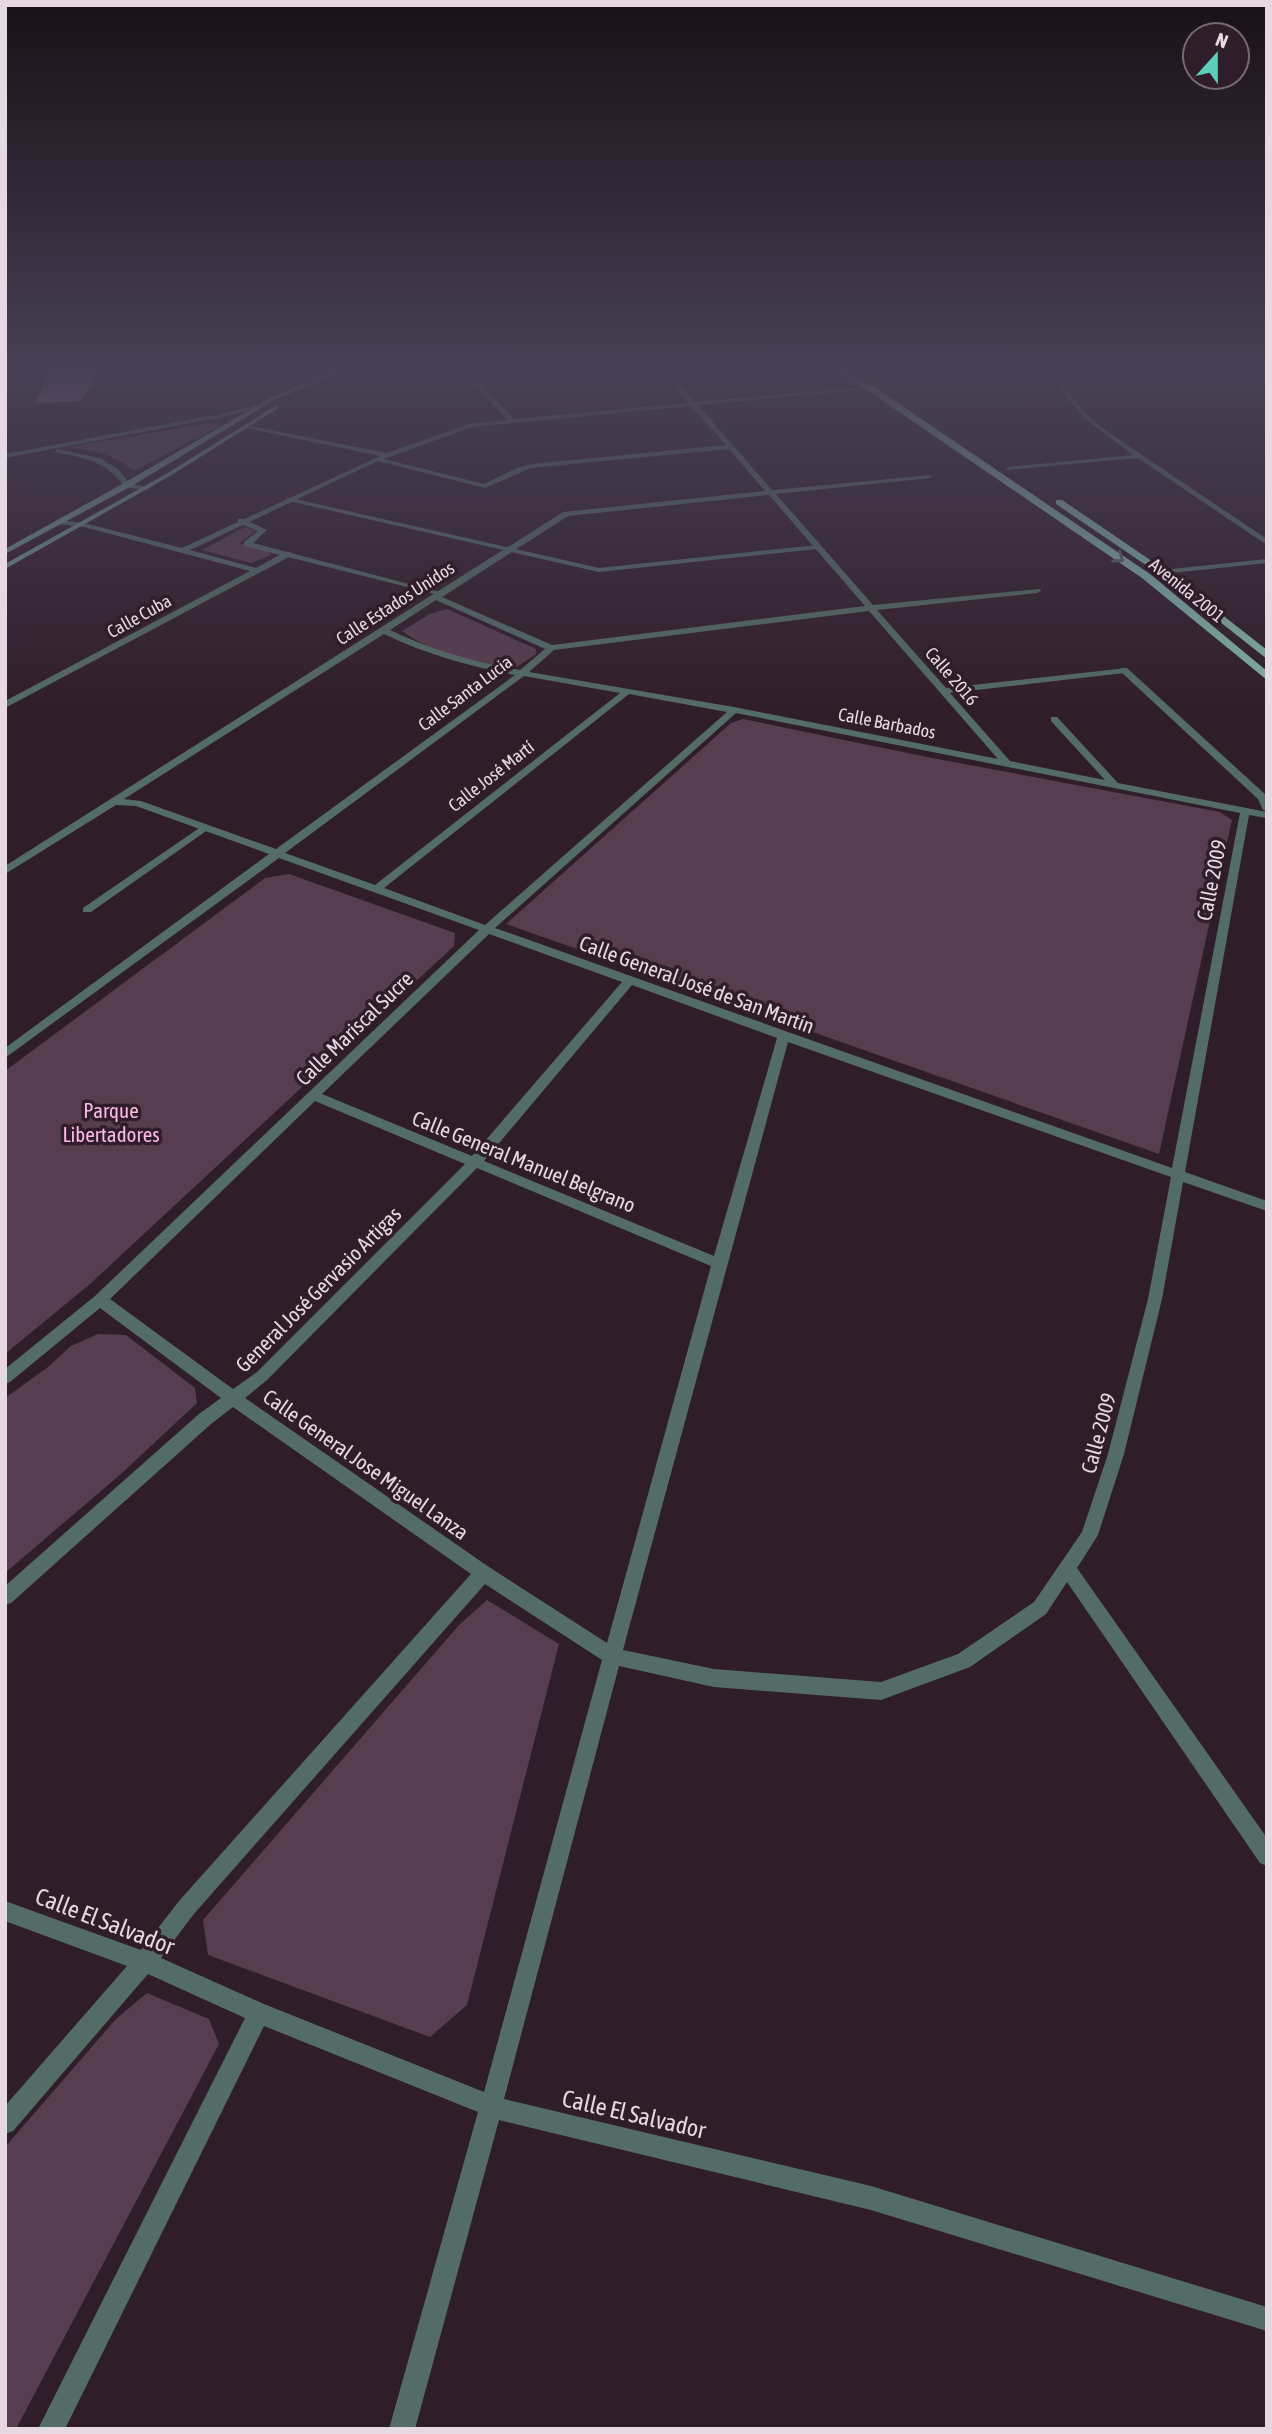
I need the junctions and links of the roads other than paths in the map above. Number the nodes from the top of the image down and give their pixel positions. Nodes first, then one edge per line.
1 (126, 486) edge
2 (131, 486) edge
3 (150, 486) edge
4 (319, 486) edge
5 (764, 486) edge
6 (840, 486) edge
7 (1013, 486) edge
8 (1183, 486) edge
9 (146, 488) junction
10 (771, 493) junction
11 (1047, 495) dead end
12 (289, 499) junction
13 (241, 521) junction
14 (61, 523) junction
15 (84, 525) junction
16 (1267, 543) edge
17 (817, 547) junction
18 (182, 551) junction
19 (507, 551) junction
20 (5, 552) edge
21 (288, 554) junction
22 (1267, 561) edge
23 (5, 567) edge
24 (256, 570) junction
25 (1162, 572) junction
26 (1037, 591) dead end
27 (440, 596) junction
28 (871, 608) junction
29 (385, 631) junction
30 (551, 649) junction
31 (1267, 656) edge
32 (520, 674) junction
33 (1267, 677) edge
34 (628, 691) junction
35 (944, 691) junction
36 (5, 705) edge
37 (734, 710) junction
38 (1054, 719) dead end
39 (1009, 765) junction
40 (1116, 786) junction
41 (115, 802) junction
42 (1267, 808) edge
43 (1245, 811) junction
44 (1267, 816) edge
45 (205, 827) junction
46 (279, 854) junction
47 (5, 871) edge
48 (376, 889) junction
49 (88, 910) dead end
50 (487, 929) junction
51 (630, 980) junction
52 (784, 1036) junction
53 (5, 1054) edge
54 (315, 1096) junction
55 (473, 1164) junction
56 (1178, 1172) junction
57 (1267, 1206) edge
58 (718, 1264) junction
59 (100, 1300) junction
60 (5, 1378) edge
61 (234, 1399) junction
62 (1067, 1568) junction
63 (483, 1573) junction
64 (5, 1597) edge
65 (612, 1656) junction
66 (1267, 1856) edge
67 (5, 1911) edge
68 (145, 1962) junction
69 (259, 2013) junction
70 (493, 2107) junction
71 (5, 2123) edge
72 (1267, 2319) edge
73 (51, 2429) edge
74 (402, 2429) edge

1 - 14 main road
2 - 9 street
3 - 9 main road
4 - 12 street
5 - 10 street, Calle 2016
6 - 10 street, Calle Estados Unidos
7 -> 33 main road, Avenida 2001
8 - 16 street
9 - 15 main road
10 - 17 street, Calle 2016
10 - 19 street, Calle Estados Unidos
10 - 28 street, Calle 2016
11 - 25 main road, Avenida 2001
12 - 13 street
12 - 19 street
13 - 18 street
13 - 21 street
14 - 15 street
14 - 20 main road
15 - 18 street
15 - 23 main road
17 - 19 street
17 - 28 street, Calle 2016
18 - 24 street
19 - 27 street, Calle Estados Unidos
21 - 24 street, Calle Cuba
21 - 27 street
22 - 25 street
24 - 36 street, Calle Cuba
25 - 31 main road, Avenida 2001
26 - 28 street
27 - 29 street, Calle Estados Unidos
27 - 30 street
28 - 30 street
28 - 35 street, Calle 2016
29 - 32 street, Calle Barbados
29 - 41 street, Calle Estados Unidos
30 - 32 street, Calle Santa Lucia
32 - 34 street, Calle Barbados
32 - 46 street, Calle Santa Lucia
34 - 37 street, Calle Barbados
34 - 48 street, Calle José Martí
35 - 39 street, Calle 2016
35 - 42 street
37 - 39 street, Calle Barbados
37 - 50 street, Calle Mariscal Sucre
38 - 40 street
39 - 40 street, Calle Barbados
40 - 43 street, Calle Barbados
41 - 45 street, Calle General José de San Martín
41 - 47 street, Calle Estados Unidos
43 - 44 street, Calle Barbados
43 - 56 street, Calle 2009
45 - 46 street, Calle General José de San Martín
45 - 49 street
46 - 48 street, Calle General José de San Martín
46 - 53 street, Calle Santa Lucia
48 - 50 street, Calle General José de San Martín
50 - 51 street, Calle General José de San Martín
50 - 54 street, Calle Mariscal Sucre
51 - 52 street, Calle General José de San Martín
51 - 55 street, General José Gervasio Artigas
52 - 56 street, Calle General José de San Martín
52 - 58 street
54 - 55 street, Calle General Manuel Belgrano
54 - 59 street, Calle Mariscal Sucre
55 - 58 street, Calle General Manuel Belgrano
55 - 61 street, General José Gervasio Artigas
56 - 57 street, Calle General José de San Martín
56 - 62 street, Calle 2009
58 - 65 street
59 - 60 street, Calle Mariscal Sucre
59 - 61 street, Calle General Jose Miguel Lanza
61 - 63 street, Calle General Jose Miguel Lanza
61 - 64 street, General José Gervasio Artigas
62 - 65 street, Calle 2009
62 - 66 street
63 - 65 street, Calle General Jose Miguel Lanza
63 - 68 street
65 - 70 street
67 - 68 street, Calle El Salvador
68 - 69 street, Calle El Salvador
68 - 71 street
69 - 70 street, Calle El Salvador
69 - 73 street
70 - 72 street, Calle El Salvador
70 - 74 street

